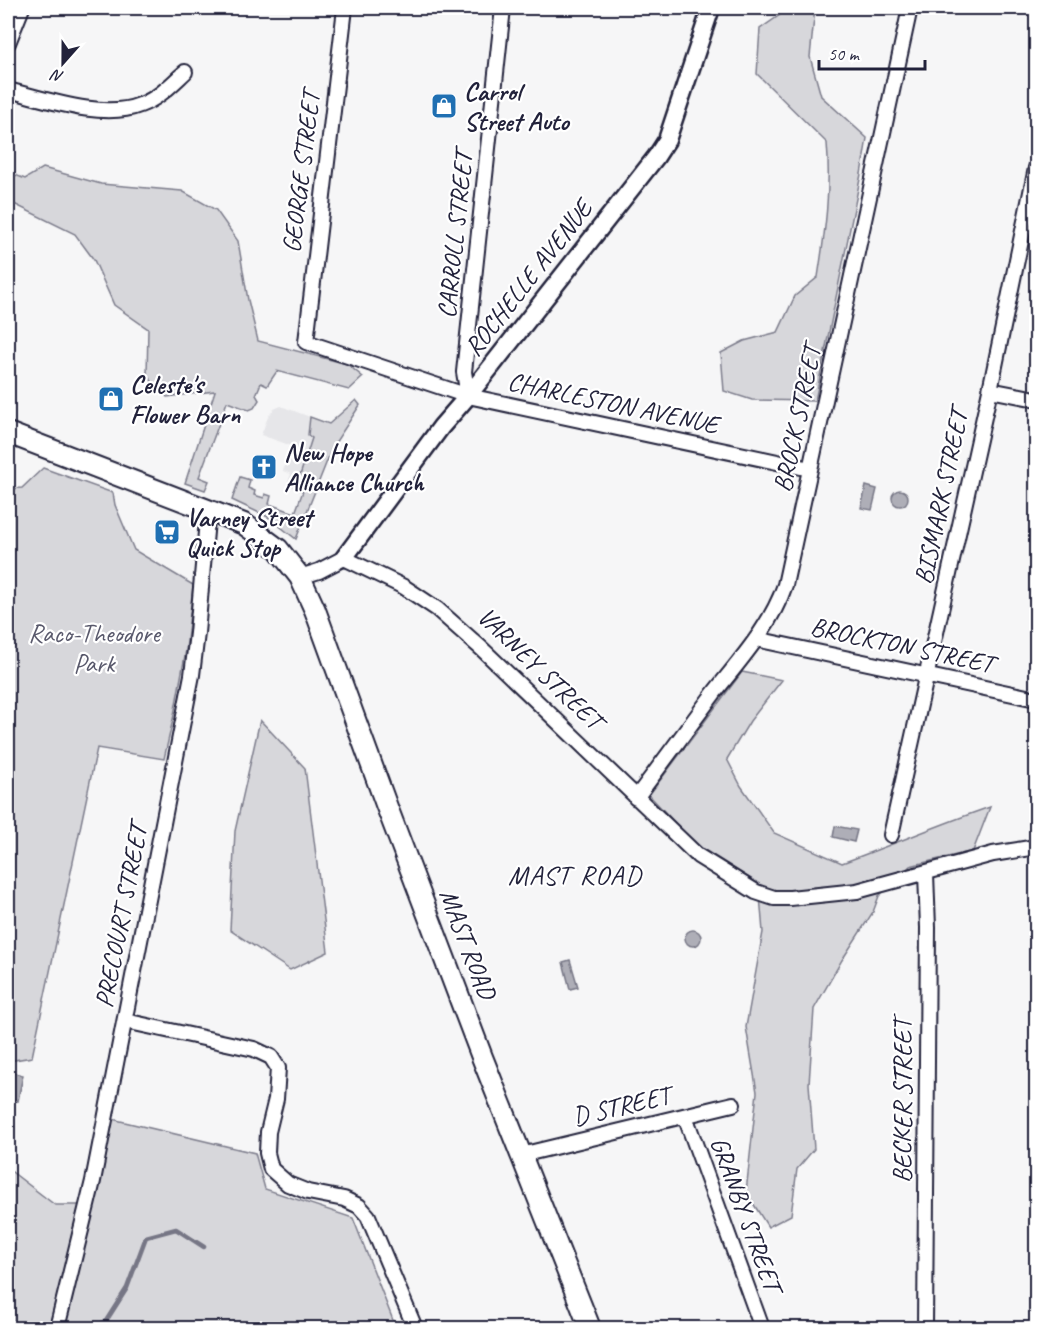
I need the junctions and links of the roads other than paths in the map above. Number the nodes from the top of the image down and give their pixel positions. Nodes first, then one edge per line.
1 (22, 8) edge
2 (345, 8) edge
3 (503, 8) edge
4 (711, 8) edge
5 (910, 8) edge
6 (8, 43) edge
7 (185, 72) dead end
8 (8, 90) edge
9 (1036, 168) edge
10 (306, 342) joint
11 (990, 390) junction
12 (468, 396) junction
13 (1036, 399) edge
14 (8, 433) edge
15 (810, 469) junction
16 (208, 509) junction
17 (344, 558) junction
18 (300, 577) junction
19 (756, 639) junction
20 (926, 675) junction
21 (1036, 699) edge
22 (636, 798) junction
23 (891, 835) dead end
24 (1036, 847) edge
25 (926, 873) junction
26 (125, 1021) junction
27 (733, 1104) dead end
28 (685, 1116) junction
29 (520, 1155) junction
30 (57, 1329) edge
31 (415, 1329) edge
32 (590, 1329) edge
33 (762, 1329) edge
34 (925, 1329) edge

1 - 6 street
2 - 10 street, GEORGE STREET
3 - 12 street, CARROLL STREET
4 - 12 street, ROCHELLE AVENUE
5 - 15 street, BROCK STREET
7 - 8 street
9 - 11 street, BISMARK STREET
10 - 12 street, CHARLESTON AVENUE
11 - 13 street
11 - 20 street, BISMARK STREET
12 - 15 street, CHARLESTON AVENUE
12 - 17 street, ROCHELLE AVENUE
14 - 16 main road
15 - 19 street, BROCK STREET
16 - 18 main road
16 - 26 street, PRECOURT STREET
17 - 18 street
17 - 22 street, VARNEY STREET
18 - 29 main road, MAST ROAD
19 - 20 street, BROCKTON STREET
19 - 22 street, BROCK STREET
20 - 21 street, BROCKTON STREET
20 - 23 street, BISMARK STREET
22 - 25 street, VARNEY STREET
24 - 25 street, VARNEY STREET
25 - 34 street, BECKER STREET
26 - 30 street, PRECOURT STREET
26 - 31 street
27 - 28 street, D STREET
28 - 29 street, D STREET
28 - 33 street, GRANBY STREET
29 - 32 main road, MAST ROAD

